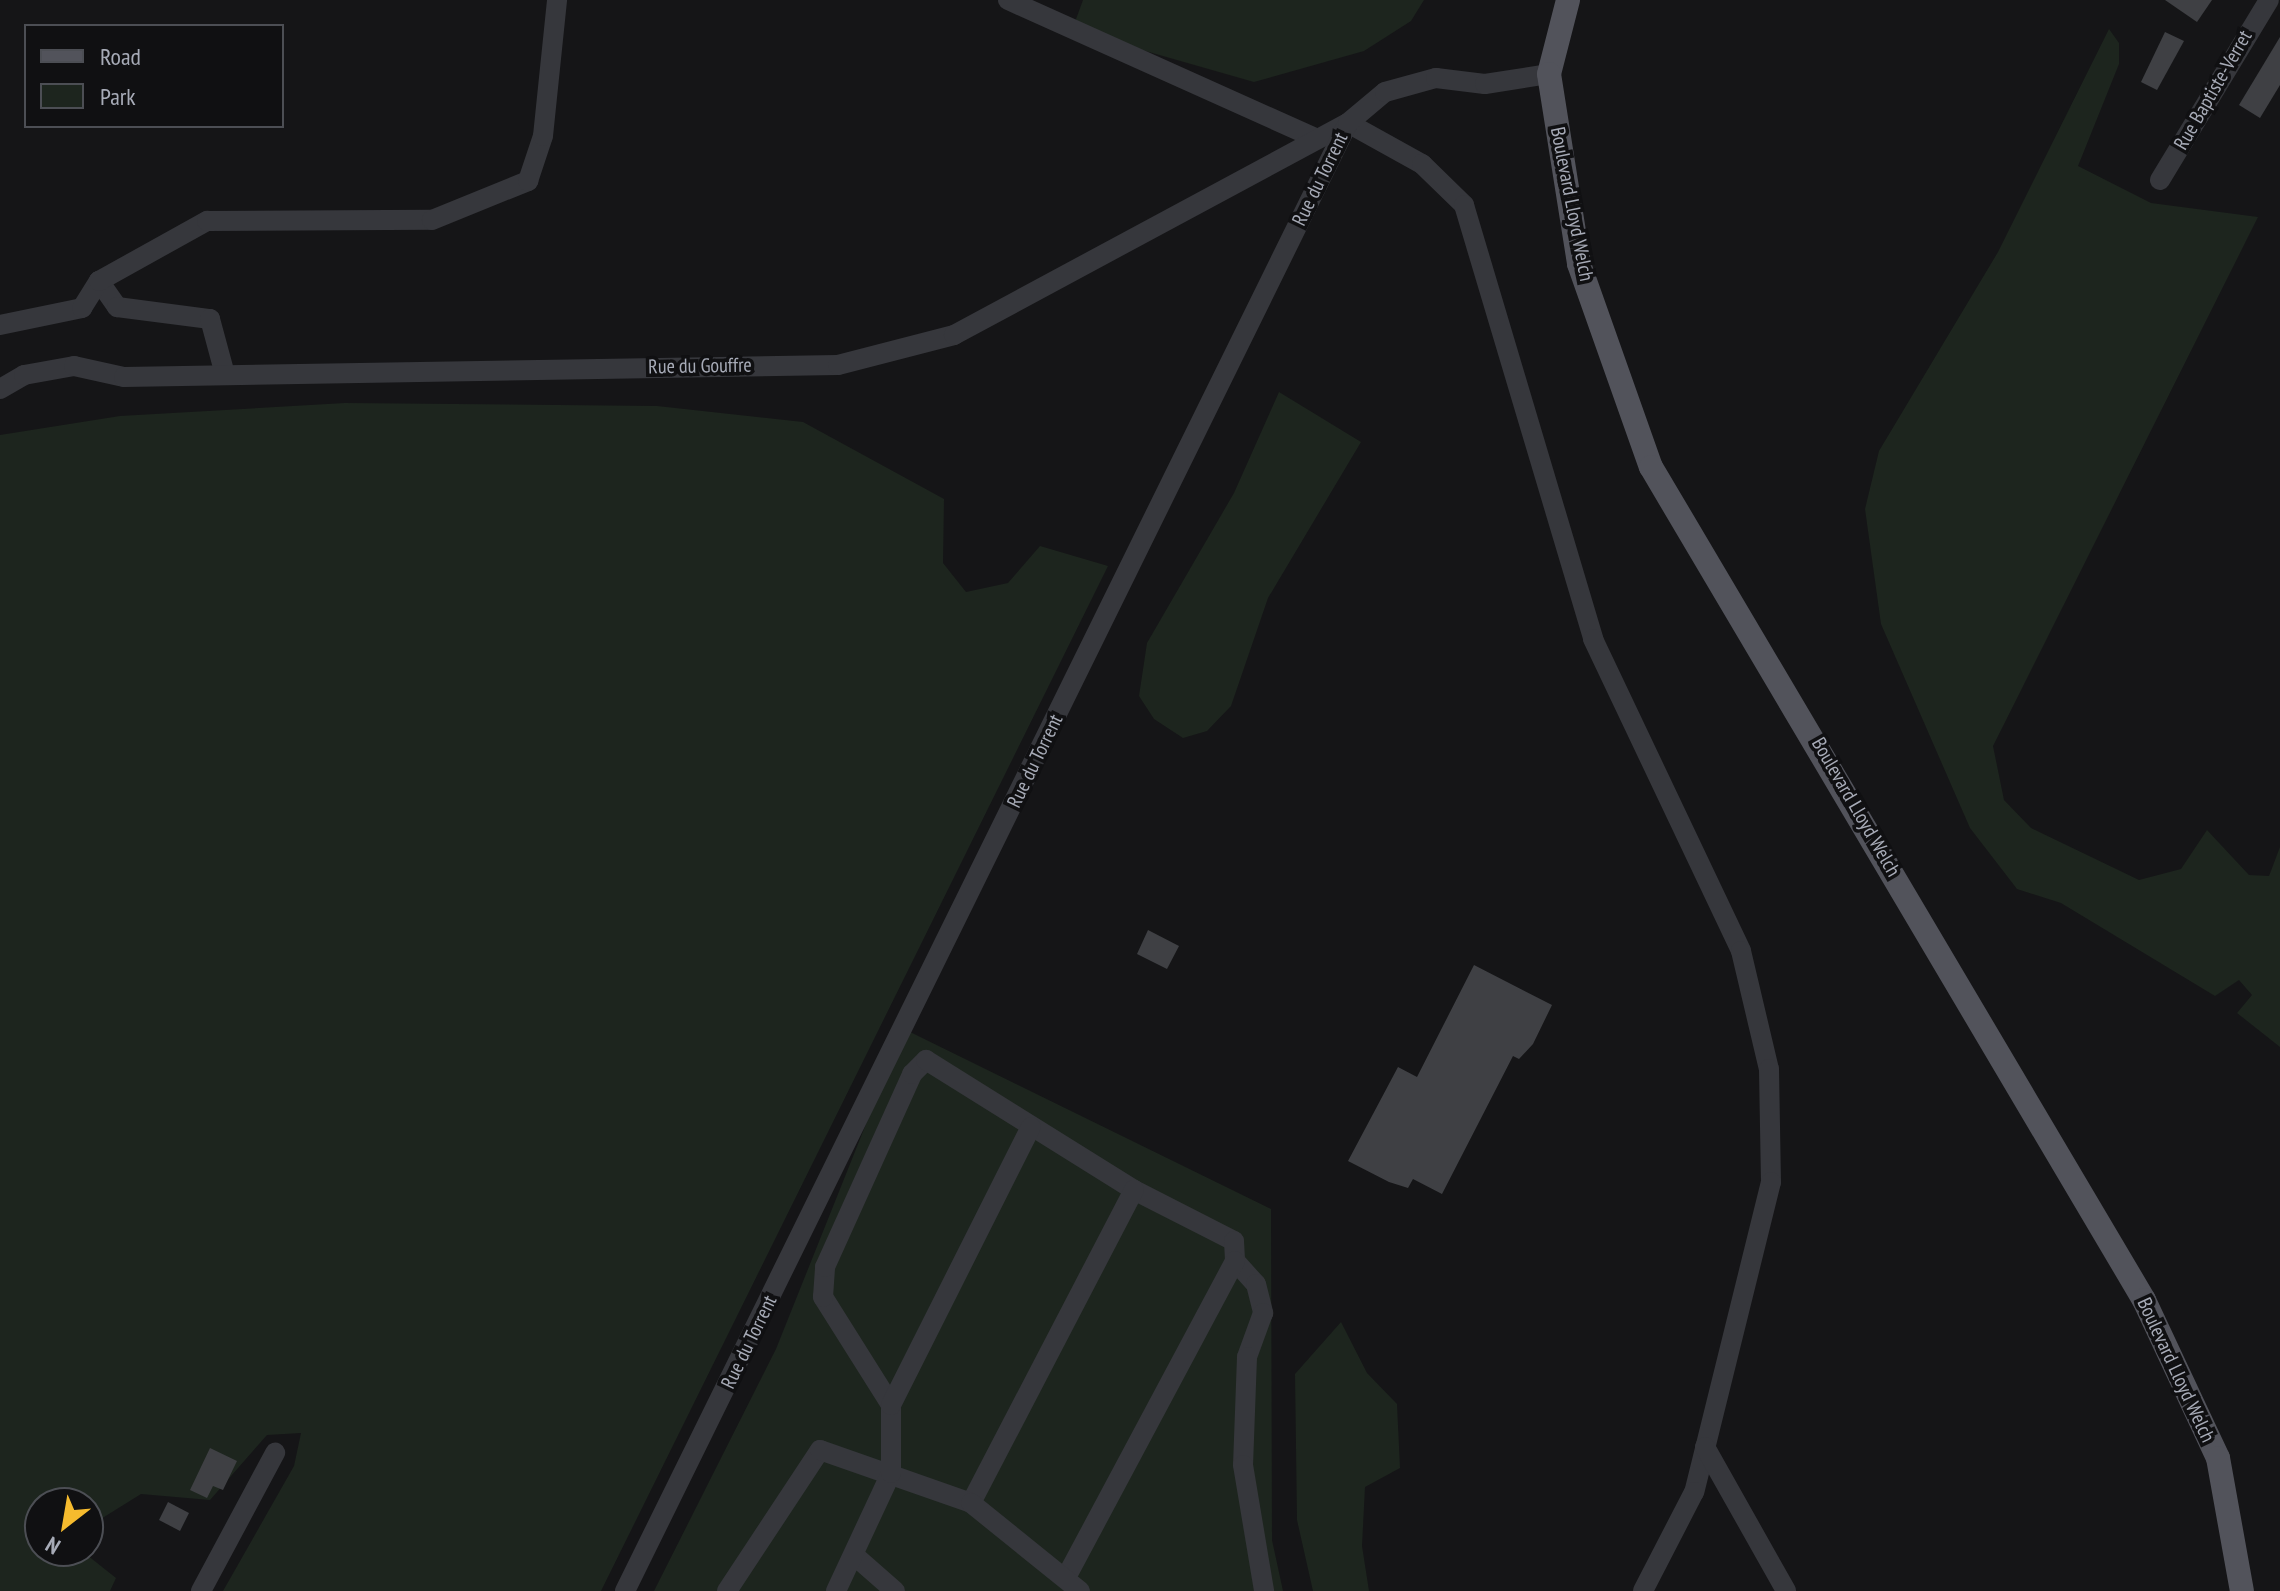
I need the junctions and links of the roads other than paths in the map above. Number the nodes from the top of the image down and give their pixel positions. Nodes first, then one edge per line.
1 (557, 0) edge
2 (1008, 0) edge
3 (1568, 0) edge
4 (2269, 0) edge
5 (1549, 74) junction
6 (1348, 123) junction
7 (1317, 139) junction
8 (2160, 180) dead end
9 (99, 281) junction
10 (0, 325) edge
11 (224, 371) junction
12 (0, 389) edge
13 (1031, 1127) junction
14 (1134, 1190) junction
15 (1235, 1261) junction
16 (891, 1405) junction
17 (1705, 1447) junction
18 (275, 1453) dead end
19 (891, 1473) junction
20 (971, 1503) junction
21 (855, 1556) junction
22 (1074, 1583) edge
23 (201, 1591) edge
24 (625, 1591) edge
25 (727, 1591) edge
26 (836, 1591) edge
27 (895, 1591) edge
28 (1264, 1591) edge
29 (1643, 1591) edge
30 (1786, 1591) edge
31 (2242, 1591) edge

1 - 9 street
2 - 7 street
3 - 5 main road, Boulevard Lloyd Welch
4 - 8 street, Rue Baptiste-Verret
5 - 6 street, Rue du Torrent
5 - 31 main road, Boulevard Lloyd Welch
6 - 7 street, Rue du Gouffre
6 - 17 street
6 - 24 street, Rue du Torrent
7 - 11 street, Rue du Gouffre
9 - 10 street
9 - 11 street
11 - 12 street, Rue du Gouffre
13 - 14 street
13 - 16 street
13 - 16 street
14 - 15 street
14 - 20 street
15 - 22 street
15 - 28 street
16 - 19 street
17 - 29 street
17 - 30 street
18 - 23 street
19 - 20 street
19 - 21 street
19 - 25 street
20 - 22 street
21 - 26 street
21 - 27 street

